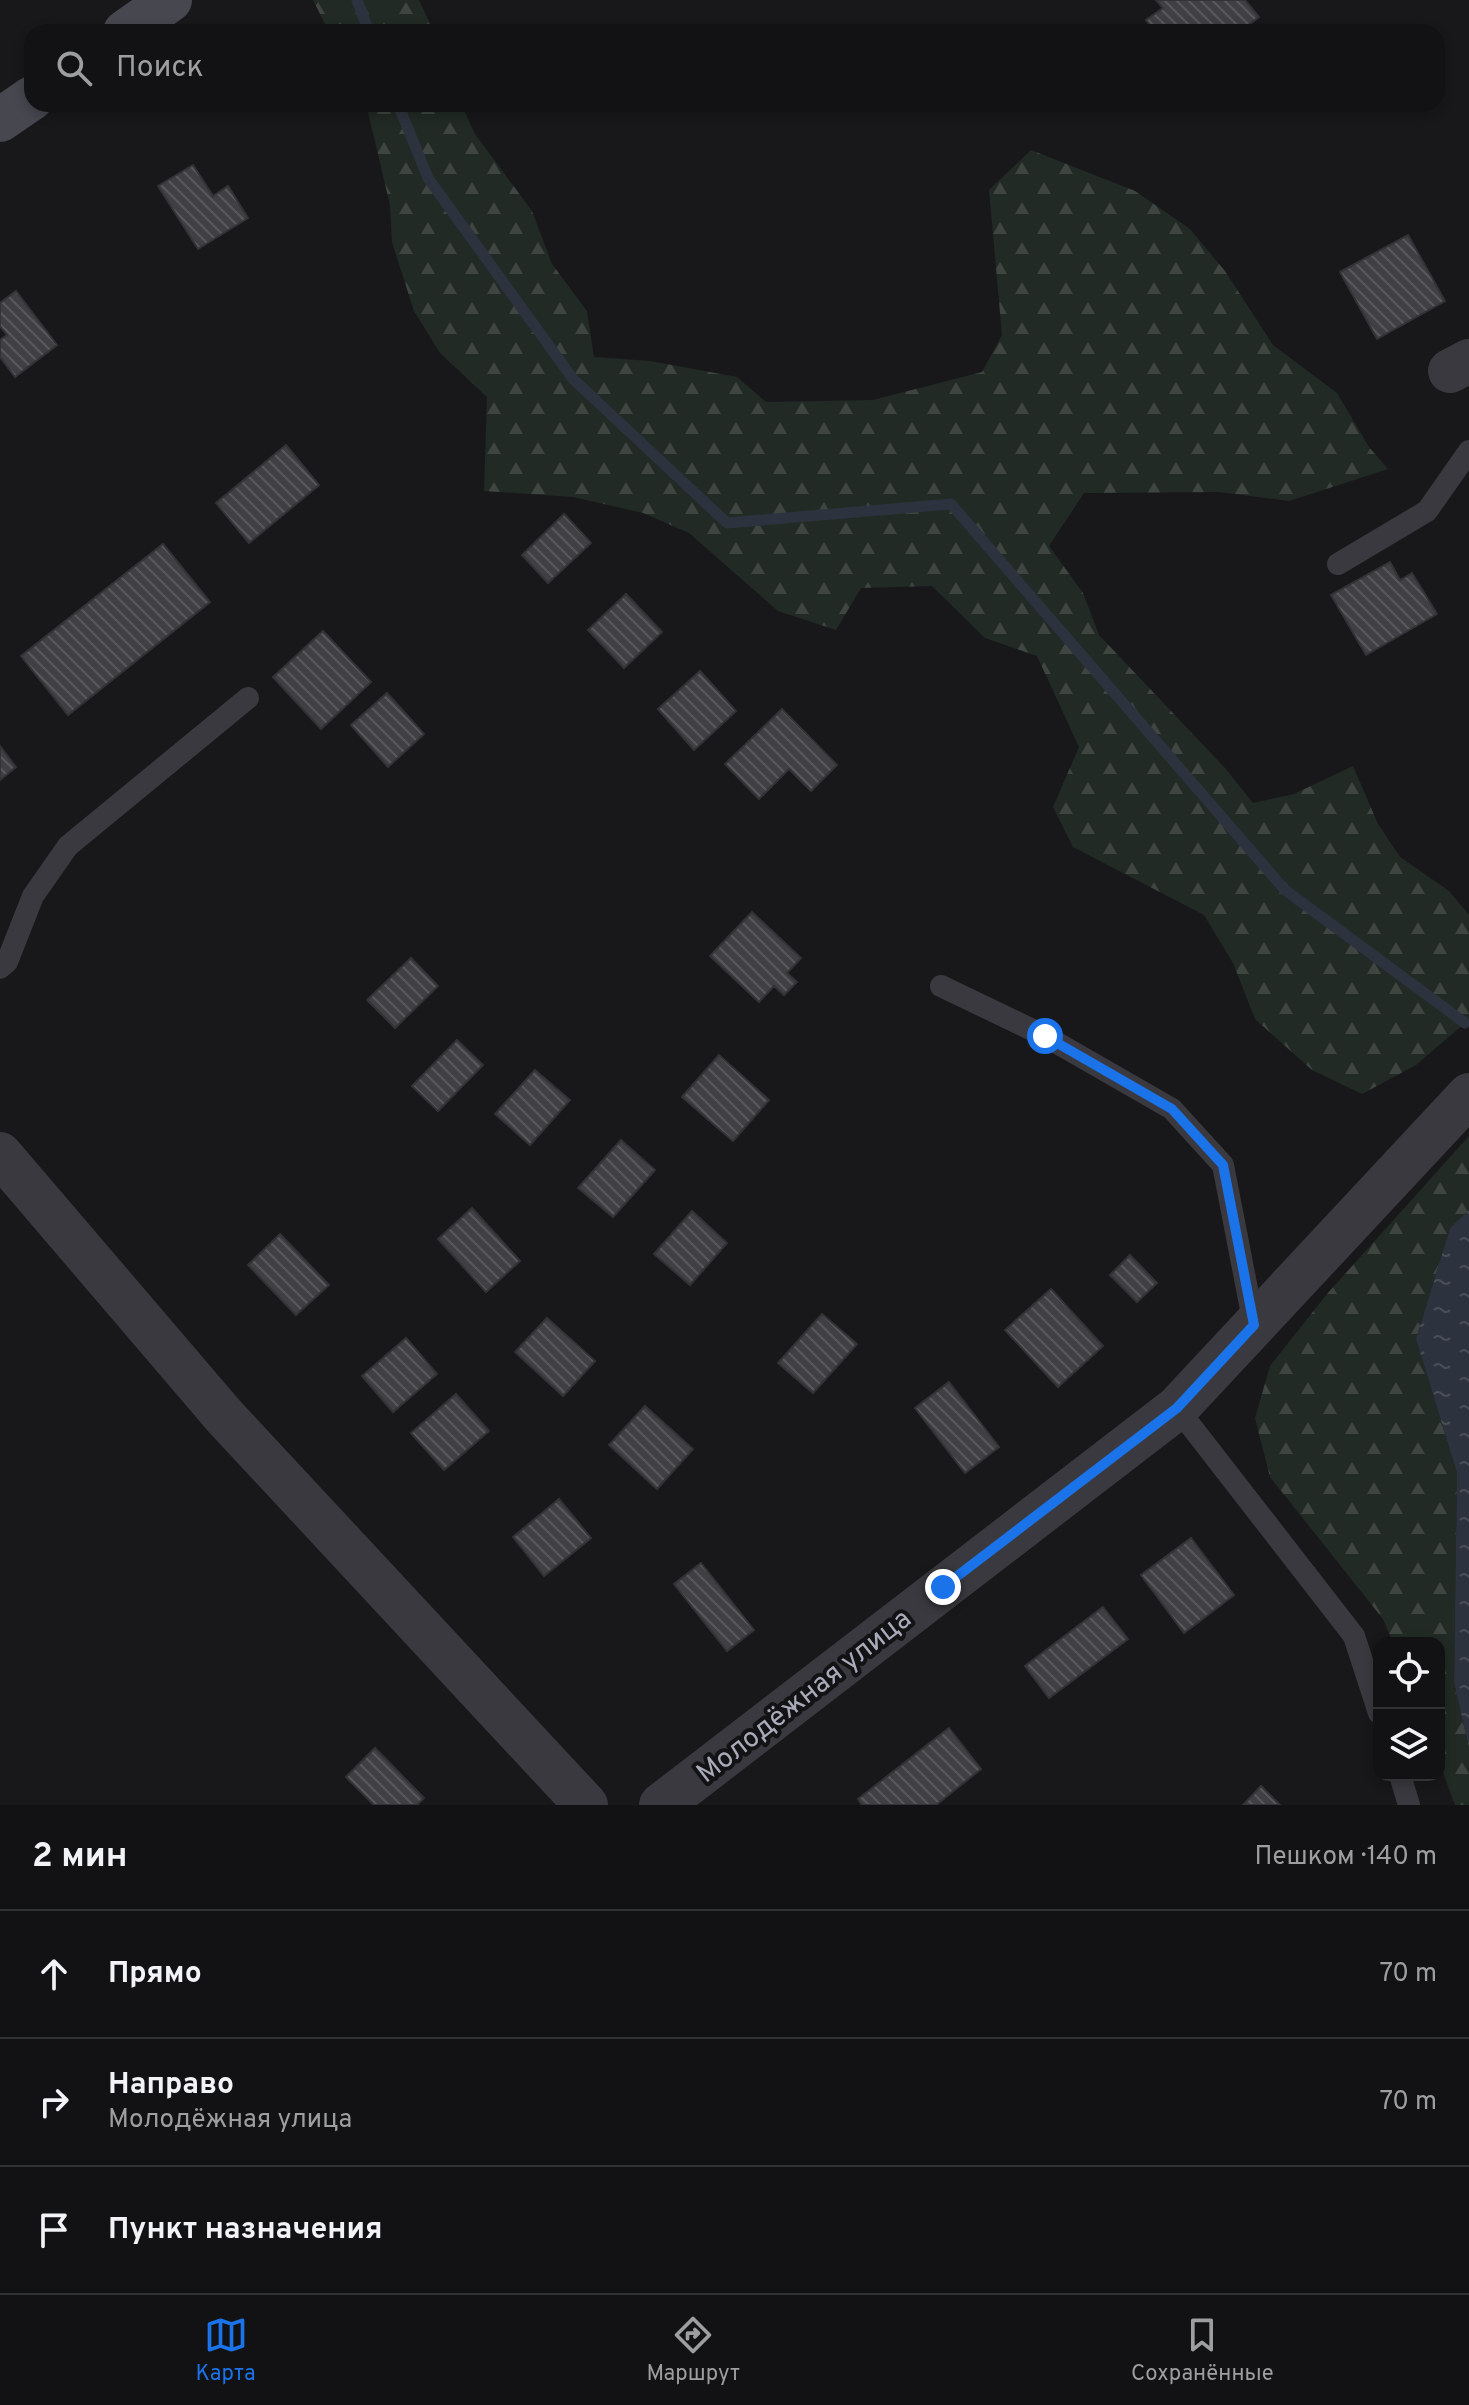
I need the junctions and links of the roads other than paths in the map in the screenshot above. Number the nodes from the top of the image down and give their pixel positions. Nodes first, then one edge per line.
1 (170, 0) edge
2 (136, 24) edge
3 (24, 104) edge
4 (0, 120) edge
5 (1469, 451) edge
6 (1338, 564) dead end
7 (248, 698) dead end
8 (0, 968) edge
9 (941, 986) dead end
10 (1469, 1095) edge
11 (0, 1154) edge
12 (1254, 1325) junction
13 (1177, 1408) junction
14 (1378, 1709) edge
15 (1402, 1781) edge
16 (586, 1805) edge
17 (661, 1805) edge
18 (1409, 1805) edge

1 - 2 street
3 - 4 street
5 - 6 lane
7 - 8 lane
9 - 12 lane
10 - 12 street, Молодёжная улица
11 - 16 street
12 - 13 street, Молодёжная улица
13 - 14 lane
13 - 17 street, Молодёжная улица
15 - 18 lane

